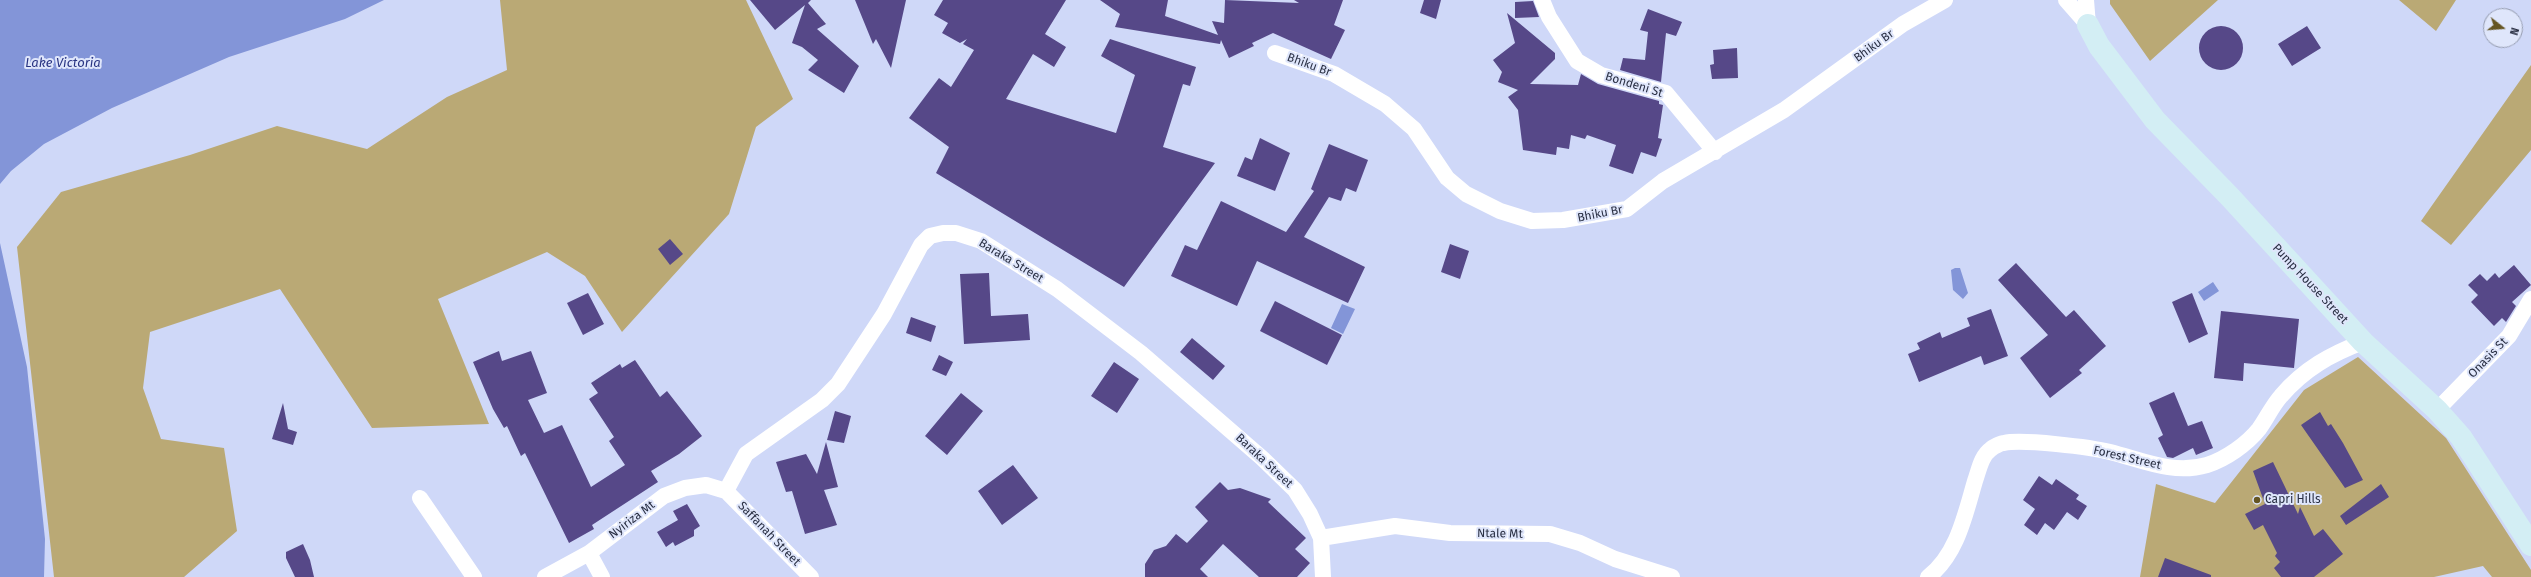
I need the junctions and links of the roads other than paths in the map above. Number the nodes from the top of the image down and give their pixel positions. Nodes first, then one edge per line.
1 (1542, 0) edge
2 (1945, 0) edge
3 (2066, 0) edge
4 (2086, 0) edge
5 (2088, 25) junction
6 (1275, 53) dead end
7 (1715, 152) junction
8 (2531, 299) edge
9 (2363, 342) junction
10 (2437, 410) junction
11 (726, 491) junction
12 (420, 498) dead end
13 (1321, 538) junction
14 (2531, 545) edge
15 (589, 553) junction
16 (474, 577) edge
17 (545, 577) edge
18 (602, 577) edge
19 (811, 577) edge
20 (1323, 577) edge
21 (1672, 577) edge
22 (1928, 577) edge

1 - 7 street, Bondeni St
2 - 7 street, Bhiku Br
3 - 5 street
4 - 5 street
5 - 9 street, Pump House Street
6 - 7 street, Bhiku Br
8 - 10 street, Onasis St
9 - 10 street, Pump House Street
9 - 22 street, Forest Street
10 - 14 street, Pump House Street
11 - 13 street, Baraka Street
11 - 15 street, Nyiriza Mt
11 - 19 street, Saffanah Street
12 - 16 street
13 - 20 street
13 - 21 street, Ntale Mt
15 - 17 street, Nyiriza Mt
15 - 18 street

